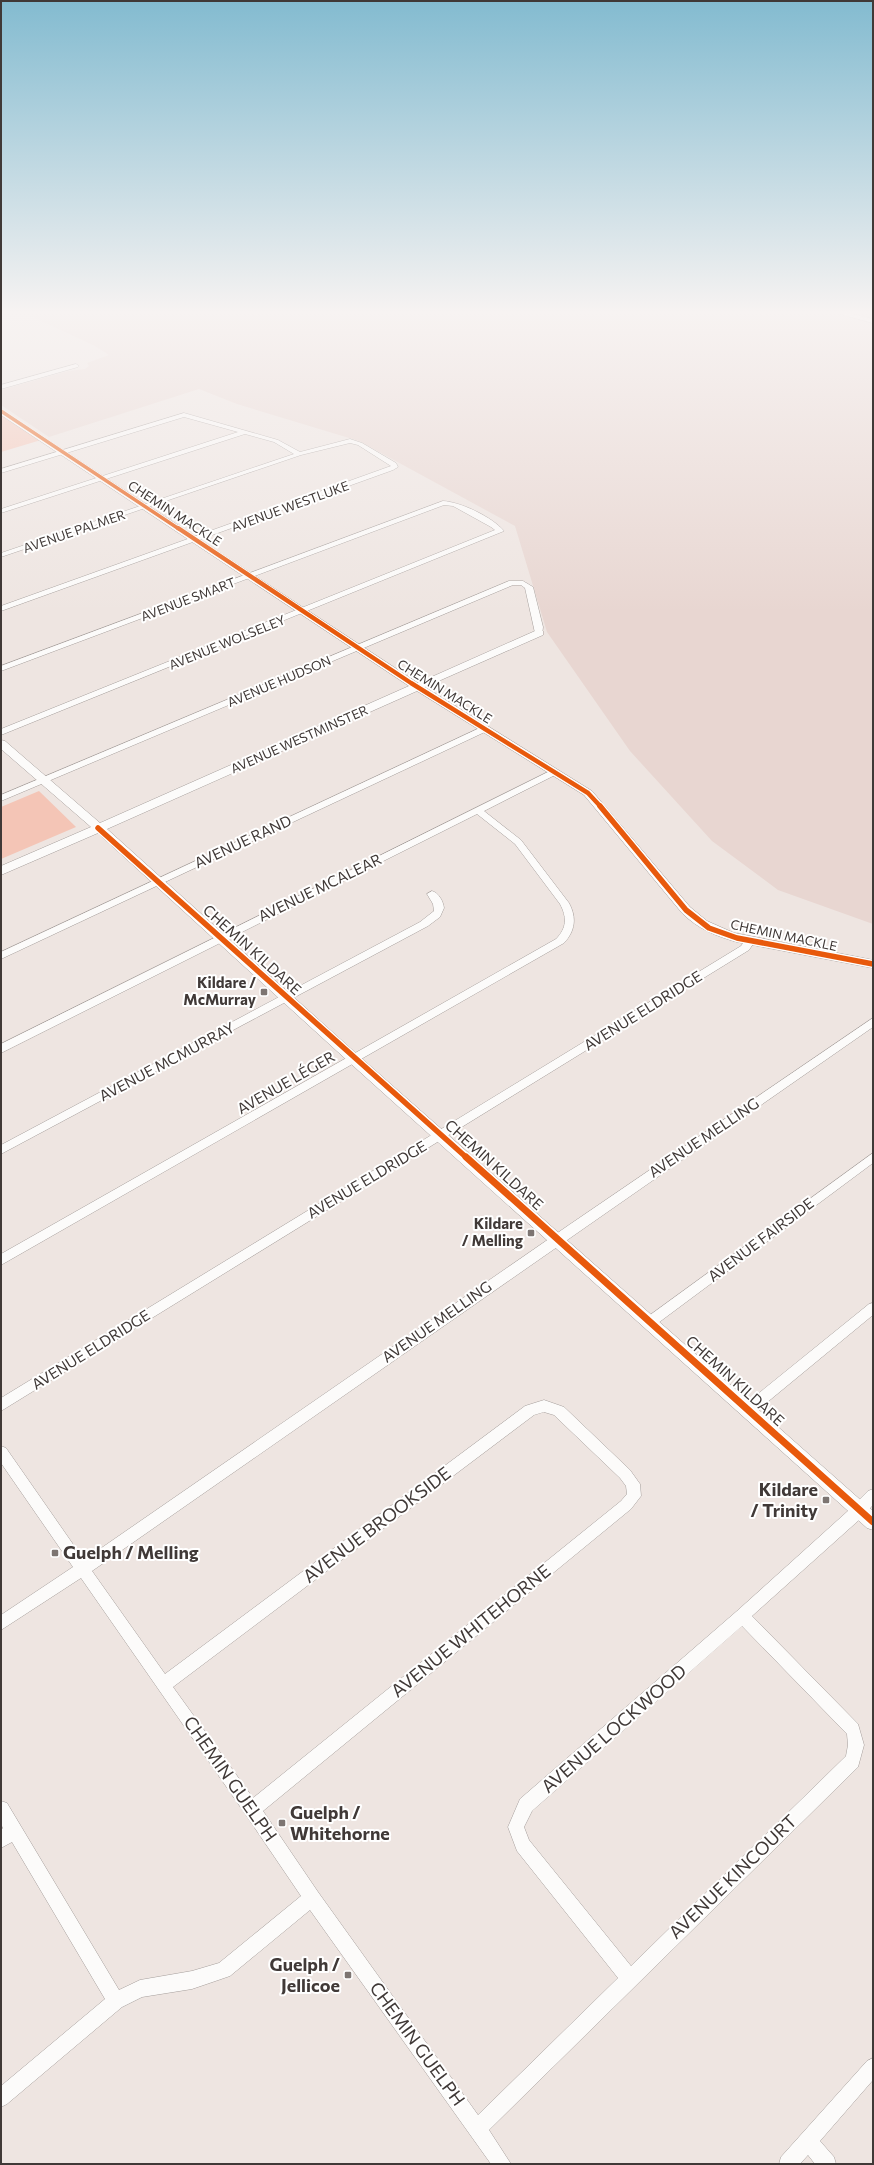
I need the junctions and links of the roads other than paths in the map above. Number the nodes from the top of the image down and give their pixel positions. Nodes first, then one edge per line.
1 (1, 411) edge
2 (246, 432) junction
3 (63, 452) junction
4 (373, 452) joint
5 (299, 454) junction
6 (1, 471) edge
7 (102, 479) junction
8 (443, 503) joint
9 (145, 506) junction
10 (1, 512) edge
11 (195, 540) junction
12 (1, 555) edge
13 (250, 576) junction
14 (514, 583) joint
15 (1, 609) edge
16 (303, 611) junction
17 (539, 632) joint
18 (359, 648) junction
19 (1, 669) edge
20 (417, 687) junction
21 (484, 729) junction
22 (1, 732) edge
23 (1, 742) edge
24 (554, 772) junction
25 (44, 780) junction
26 (1, 798) edge
27 (478, 810) junction
28 (98, 828) junction
29 (1, 871) edge
30 (157, 882) junction
31 (432, 894) dead end
32 (221, 938) junction
33 (750, 941) junction
34 (1, 956) edge
35 (873, 964) edge
36 (287, 998) junction
37 (873, 1022) edge
38 (1, 1048) edge
39 (355, 1060) junction
40 (440, 1135) junction
41 (1, 1150) edge
42 (873, 1157) edge
43 (557, 1239) junction
44 (1, 1260) edge
45 (873, 1308) edge
46 (650, 1322) junction
47 (1, 1405) edge
48 (748, 1410) junction
49 (592, 1442) joint
50 (1, 1452) edge
51 (873, 1495) edge
52 (860, 1509) junction
53 (873, 1522) edge
54 (84, 1568) junction
55 (742, 1616) junction
56 (1, 1623) edge
57 (163, 1685) junction
58 (1, 1809) edge
59 (252, 1809) junction
60 (7, 1835) edge
61 (312, 1898) junction
62 (630, 1978) junction
63 (116, 2001) junction
64 (873, 2068) edge
65 (1, 2098) edge
66 (477, 2129) junction
67 (808, 2142) junction
68 (502, 2164) edge
69 (788, 2164) edge
70 (827, 2164) edge

1 - 3 street, CHEMIN MACKLE
2 - 3 street
2 - 5 street
2 - 7 street
3 - 6 street
3 - 7 street, CHEMIN MACKLE
4 - 5 street, AVENUE PALMER
4 - 11 street, AVENUE WESTLUKE
5 - 9 street, AVENUE PALMER
7 - 9 street, CHEMIN MACKLE
7 - 10 street
8 - 13 street, AVENUE SMART
8 - 16 street, AVENUE WOLSELEY
9 - 11 street, CHEMIN MACKLE
9 - 12 street, AVENUE PALMER
11 - 13 street, CHEMIN MACKLE
11 - 15 street, AVENUE WESTLUKE
13 - 16 street, CHEMIN MACKLE
13 - 19 street, AVENUE SMART
14 - 17 street, AVENUE WESTMINSTER
14 - 18 street, AVENUE HUDSON
16 - 18 street, CHEMIN MACKLE
16 - 22 street, AVENUE WOLSELEY
17 - 20 street, AVENUE WESTMINSTER
18 - 20 street, CHEMIN MACKLE
18 - 25 street, AVENUE HUDSON
20 - 21 street, CHEMIN MACKLE
20 - 28 street, AVENUE WESTMINSTER
21 - 24 street, CHEMIN MACKLE
21 - 30 street, AVENUE RAND
23 - 25 street, CHEMIN KILDARE
24 - 27 street, AVENUE MCALEAR
24 - 33 street, CHEMIN MACKLE
25 - 26 street, AVENUE HUDSON
25 - 28 street, CHEMIN KILDARE
27 - 32 street, AVENUE MCALEAR
27 - 39 street, AVENUE LÉGER
28 - 29 street, AVENUE WESTMINSTER
28 - 30 street, CHEMIN KILDARE
30 - 32 street, CHEMIN KILDARE
30 - 34 street, AVENUE RAND
31 - 36 street, AVENUE MCMURRAY
32 - 36 street, CHEMIN KILDARE
32 - 38 street, AVENUE MCALEAR
33 - 35 street, CHEMIN MACKLE
33 - 40 street, AVENUE ELDRIDGE
36 - 39 street, CHEMIN KILDARE
36 - 41 street, AVENUE MCMURRAY
37 - 43 street, AVENUE MELLING
39 - 40 street, CHEMIN KILDARE
39 - 44 street, AVENUE LÉGER
40 - 43 street, CHEMIN KILDARE
40 - 47 street, AVENUE ELDRIDGE
42 - 46 street, AVENUE FAIRSIDE
43 - 46 street, CHEMIN KILDARE
43 - 54 street, AVENUE MELLING
45 - 48 street
46 - 48 street, CHEMIN KILDARE
48 - 52 street, CHEMIN KILDARE
49 - 57 street, AVENUE BROOKSIDE
49 - 59 street, AVENUE WHITEHORNE
50 - 54 street, CHEMIN GUELPH
51 - 52 street, AVENUE LOCKWOOD
52 - 53 street, CHEMIN KILDARE
52 - 55 street, AVENUE LOCKWOOD
54 - 56 street, AVENUE MELLING
54 - 57 street, CHEMIN GUELPH
55 - 62 street, AVENUE LOCKWOOD
55 - 62 street, AVENUE KINCOURT
57 - 59 street, CHEMIN GUELPH
58 - 60 street
59 - 61 street, CHEMIN GUELPH
60 - 63 street
61 - 63 street
61 - 66 street, CHEMIN GUELPH
62 - 66 street, AVENUE KINCOURT
63 - 65 street
64 - 67 street
66 - 68 street, CHEMIN GUELPH
67 - 69 street
67 - 70 street

